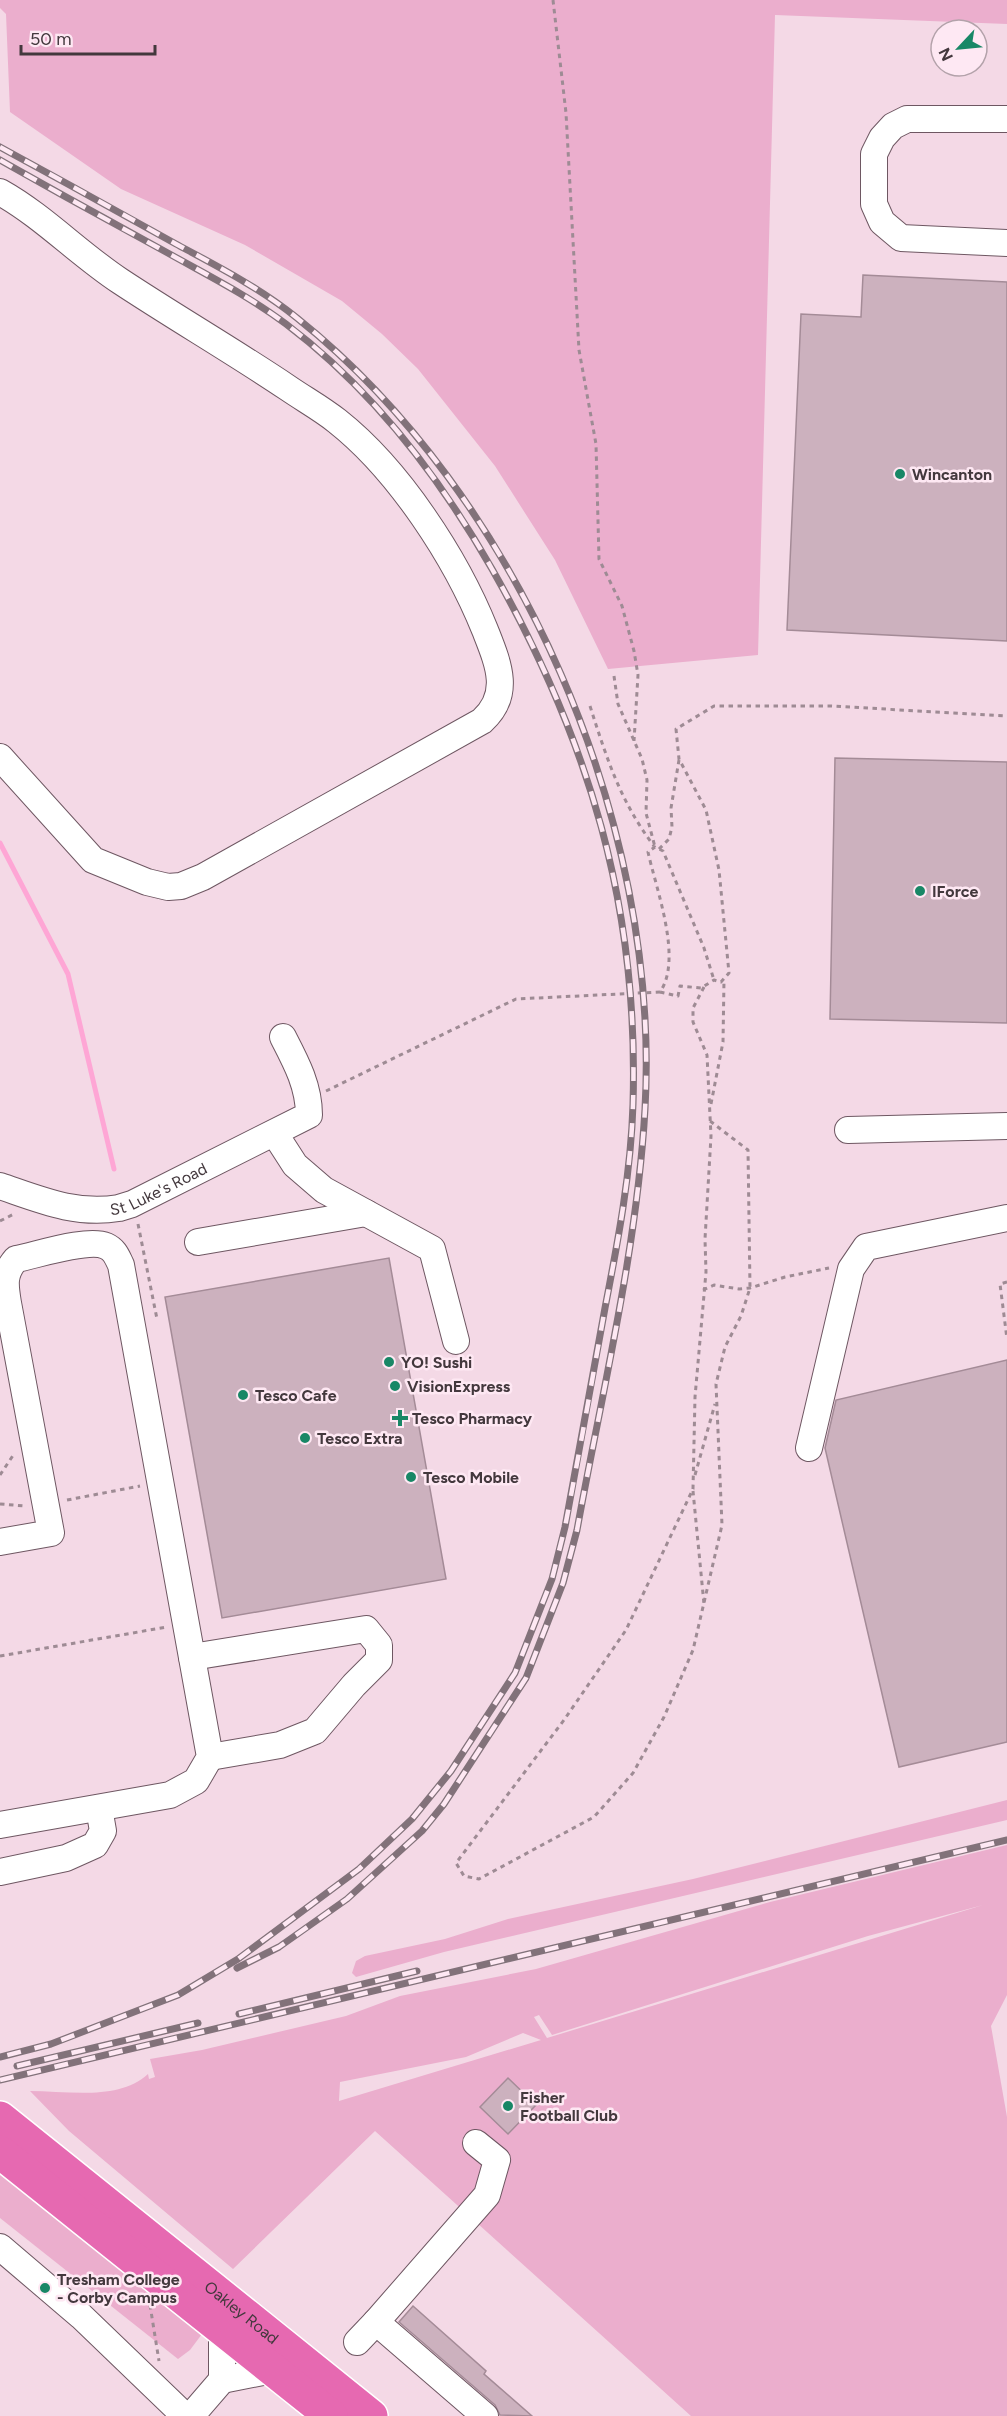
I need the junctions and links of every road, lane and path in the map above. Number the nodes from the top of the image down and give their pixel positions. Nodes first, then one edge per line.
1 (554, 0) edge
2 (1007, 120) edge
3 (0, 192) edge
4 (1007, 243) edge
5 (614, 676) dead end
6 (590, 706) dead end
7 (1007, 716) edge
8 (634, 741) junction
9 (0, 757) edge
10 (679, 759) junction
11 (657, 848) junction
12 (724, 978) junction
13 (714, 980) junction
14 (704, 987) junction
15 (660, 992) junction
16 (516, 999) dead end
17 (283, 1037) dead end
18 (710, 1109) junction
19 (710, 1121) junction
20 (1007, 1126) edge
21 (848, 1130) dead end
22 (275, 1134) junction
23 (0, 1186) edge
24 (366, 1213) junction
25 (136, 1216) dead end
26 (1007, 1218) edge
27 (198, 1242) dead end
28 (854, 1265) junction
29 (1007, 1282) edge
30 (750, 1288) junction
31 (703, 1290) junction
32 (157, 1319) dead end
33 (1007, 1339) edge
34 (456, 1341) dead end
35 (716, 1399) junction
36 (809, 1448) dead end
37 (693, 1480) junction
38 (160, 1482) junction
39 (693, 1489) junction
40 (44, 1504) junction
41 (0, 1542) edge
42 (705, 1606) junction
43 (186, 1624) junction
44 (0, 1656) edge
45 (192, 1657) junction
46 (210, 1757) junction
47 (99, 1808) junction
48 (0, 1825) edge
49 (0, 1872) edge
50 (0, 2118) edge
51 (476, 2143) dead end
52 (0, 2152) edge
53 (0, 2247) edge
54 (151, 2302) dead end
55 (376, 2322) junction
56 (222, 2330) junction
57 (357, 2342) dead end
58 (273, 2370) junction
59 (222, 2380) junction
60 (156, 2388) junction
61 (185, 2416) edge
62 (191, 2416) edge
63 (331, 2416) edge
64 (370, 2416) edge
65 (485, 2416) edge

1 - 8 path
2 - 4 street
3 - 9 street
5 - 8 path
6 - 11 path
7 - 10 path
8 - 11 path
10 - 11 path
10 - 12 path
11 - 13 path
11 - 15 path
12 - 13 path
12 - 18 path
13 - 14 path
14 - 15 path
14 - 18 path
15 - 16 path
17 - 22 street, St Luke's Road
18 - 19 path
19 - 30 path
19 - 31 path
20 - 21 street
22 - 23 street, St Luke's Road
22 - 24 street
24 - 27 street
24 - 34 street
25 - 32 path
26 - 28 street
28 - 30 path
28 - 36 street
29 - 33 path
30 - 31 path
30 - 35 path
31 - 37 path
35 - 37 path
35 - 42 path
37 - 39 path
38 - 40 path
38 - 40 street
38 - 43 street
39 - 42 path
39 - 42 path
40 - 41 street
43 - 44 path
43 - 45 street
45 - 46 street
45 - 46 street
46 - 47 street
47 - 48 street
47 - 49 street
50 - 64 highway, Oakley Road
51 - 55 street
52 - 56 highway, Oakley Road
53 - 60 street
54 - 60 path
55 - 57 street
55 - 65 street
56 - 58 highway, Oakley Road
56 - 59 street
58 - 59 street
58 - 63 highway, Oakley Road
59 - 62 street
60 - 61 street

